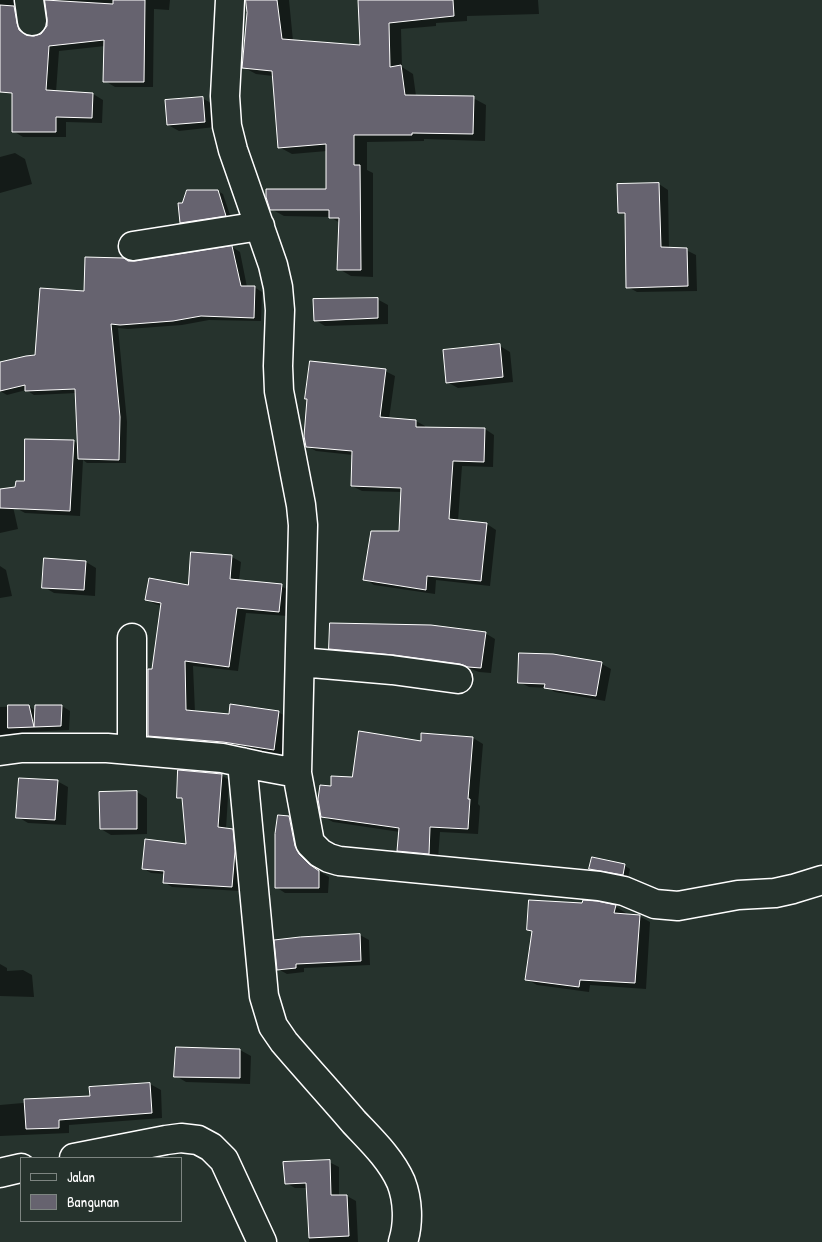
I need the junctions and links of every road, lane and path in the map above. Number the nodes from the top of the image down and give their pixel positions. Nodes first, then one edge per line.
1 (230, 0) edge
2 (260, 226) junction
3 (133, 246) dead end
4 (132, 638) dead end
5 (300, 662) junction
6 (458, 679) dead end
7 (132, 750) junction
8 (0, 751) edge
9 (242, 762) junction
10 (297, 773) junction
11 (822, 880) edge
12 (79, 1157) edge
13 (20, 1168) edge
14 (0, 1173) edge
15 (262, 1242) edge
16 (403, 1242) edge

1 - 2 street
2 - 3 street
2 - 5 street
4 - 7 street
5 - 6 street
5 - 10 street
7 - 8 street
7 - 9 street
9 - 10 street
9 - 16 street
10 - 11 street
12 - 15 street
13 - 14 street

